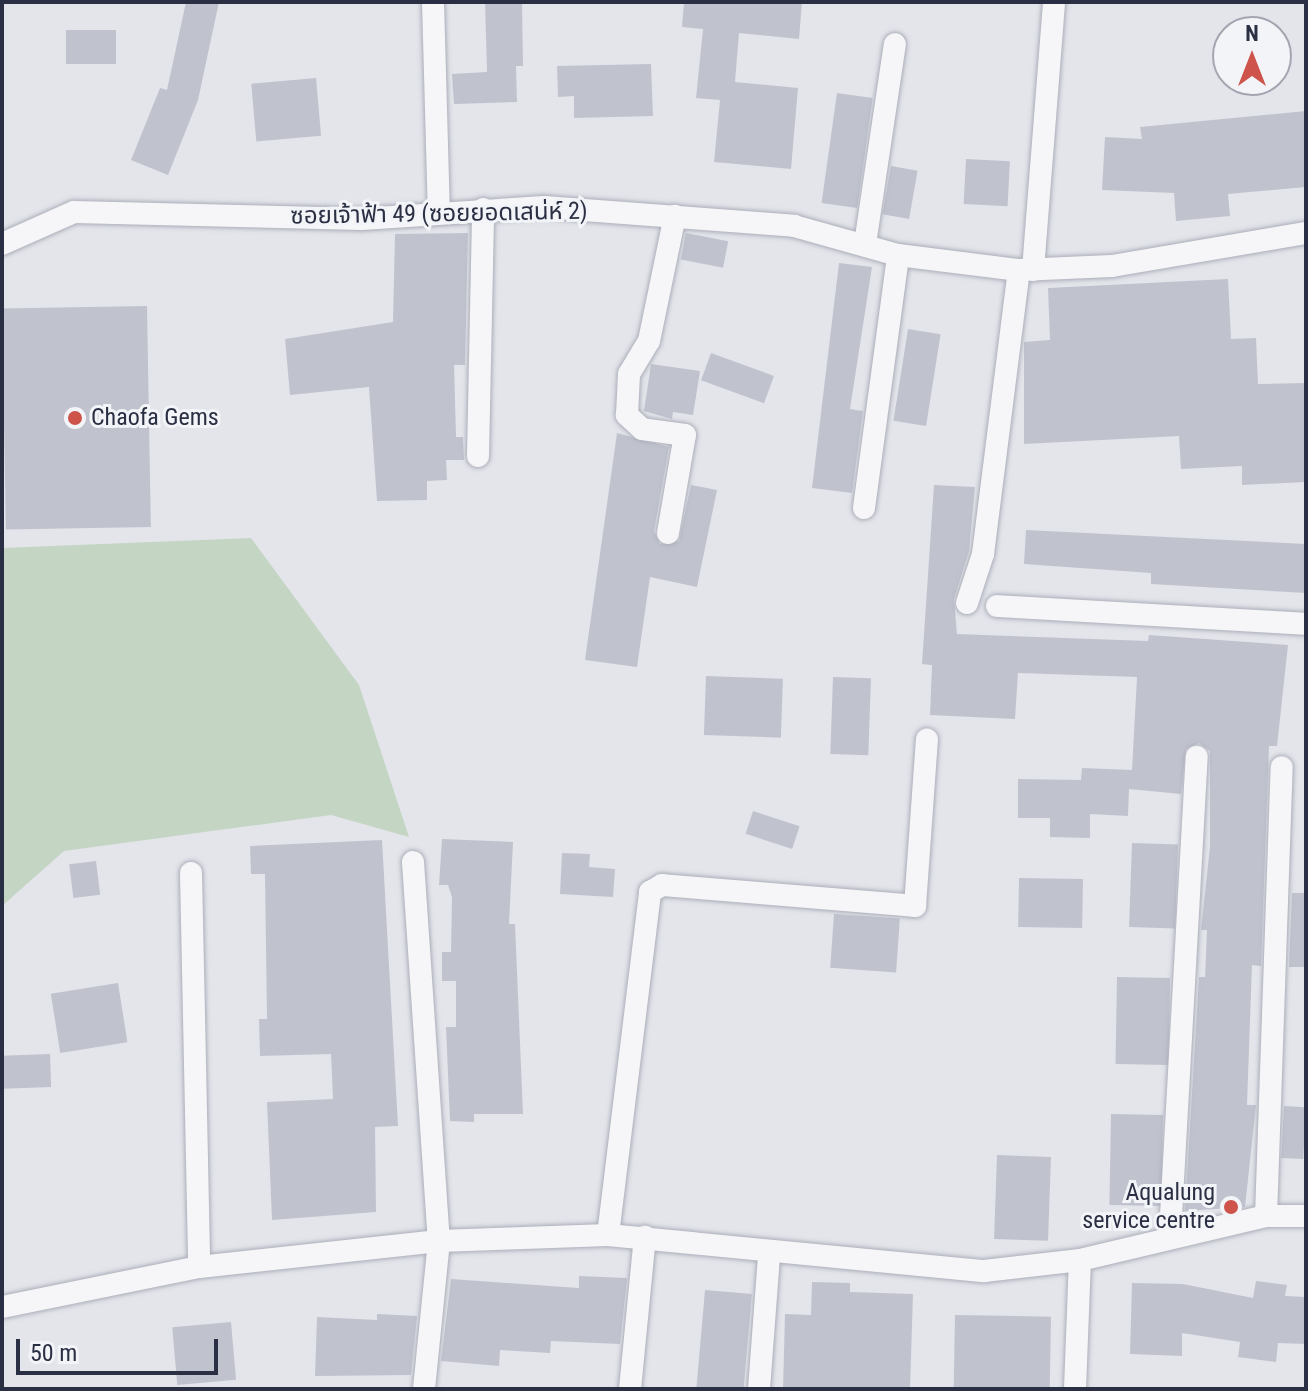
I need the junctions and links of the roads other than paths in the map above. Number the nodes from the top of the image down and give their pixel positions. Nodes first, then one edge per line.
1 (433, 2) edge
2 (1054, 2) edge
3 (895, 44) dead end
4 (483, 209) junction
5 (439, 213) junction
6 (675, 216) junction
7 (1306, 233) edge
8 (2, 244) edge
9 (865, 244) junction
10 (898, 255) junction
11 (1026, 270) junction
12 (478, 456) dead end
13 (864, 508) dead end
14 (668, 533) dead end
15 (967, 603) dead end
16 (997, 606) dead end
17 (1306, 624) edge
18 (927, 739) dead end
19 (1197, 757) dead end
20 (1282, 767) dead end
21 (413, 862) dead end
22 (191, 873) dead end
23 (1266, 1216) junction
24 (1306, 1216) edge
25 (1170, 1234) junction
26 (608, 1235) junction
27 (645, 1237) junction
28 (439, 1241) junction
29 (769, 1255) junction
30 (1080, 1260) junction
31 (199, 1267) junction
32 (2, 1307) edge
33 (424, 1389) edge
34 (630, 1389) edge
35 (759, 1389) edge
36 (1075, 1389) edge

1 - 5 street
2 - 11 street
3 - 9 street
4 - 5 street, ซอยเจ้าฟ้า 49 (ซอยยอดเสน่ห์ 2)
4 - 6 street, ซอยเจ้าฟ้า 49 (ซอยยอดเสน่ห์ 2)
4 - 12 street
5 - 8 street, ซอยเจ้าฟ้า 49 (ซอยยอดเสน่ห์ 2)
6 - 9 street, ซอยเจ้าฟ้า 49 (ซอยยอดเสน่ห์ 2)
6 - 14 street
7 - 11 street, ซอยเจ้าฟ้า 49 (ซอยยอดเสน่ห์ 2)
9 - 10 street, ซอยเจ้าฟ้า 49 (ซอยยอดเสน่ห์ 2)
10 - 11 street, ซอยเจ้าฟ้า 49 (ซอยยอดเสน่ห์ 2)
10 - 13 street
11 - 15 street
16 - 17 street
18 - 26 street
19 - 25 street
20 - 23 street
21 - 28 street
22 - 31 street
23 - 24 street
23 - 25 street
25 - 30 street
26 - 27 street
26 - 28 street
27 - 29 street
27 - 34 street
28 - 31 street
28 - 33 street
29 - 30 street
29 - 35 street
30 - 36 street
31 - 32 street

